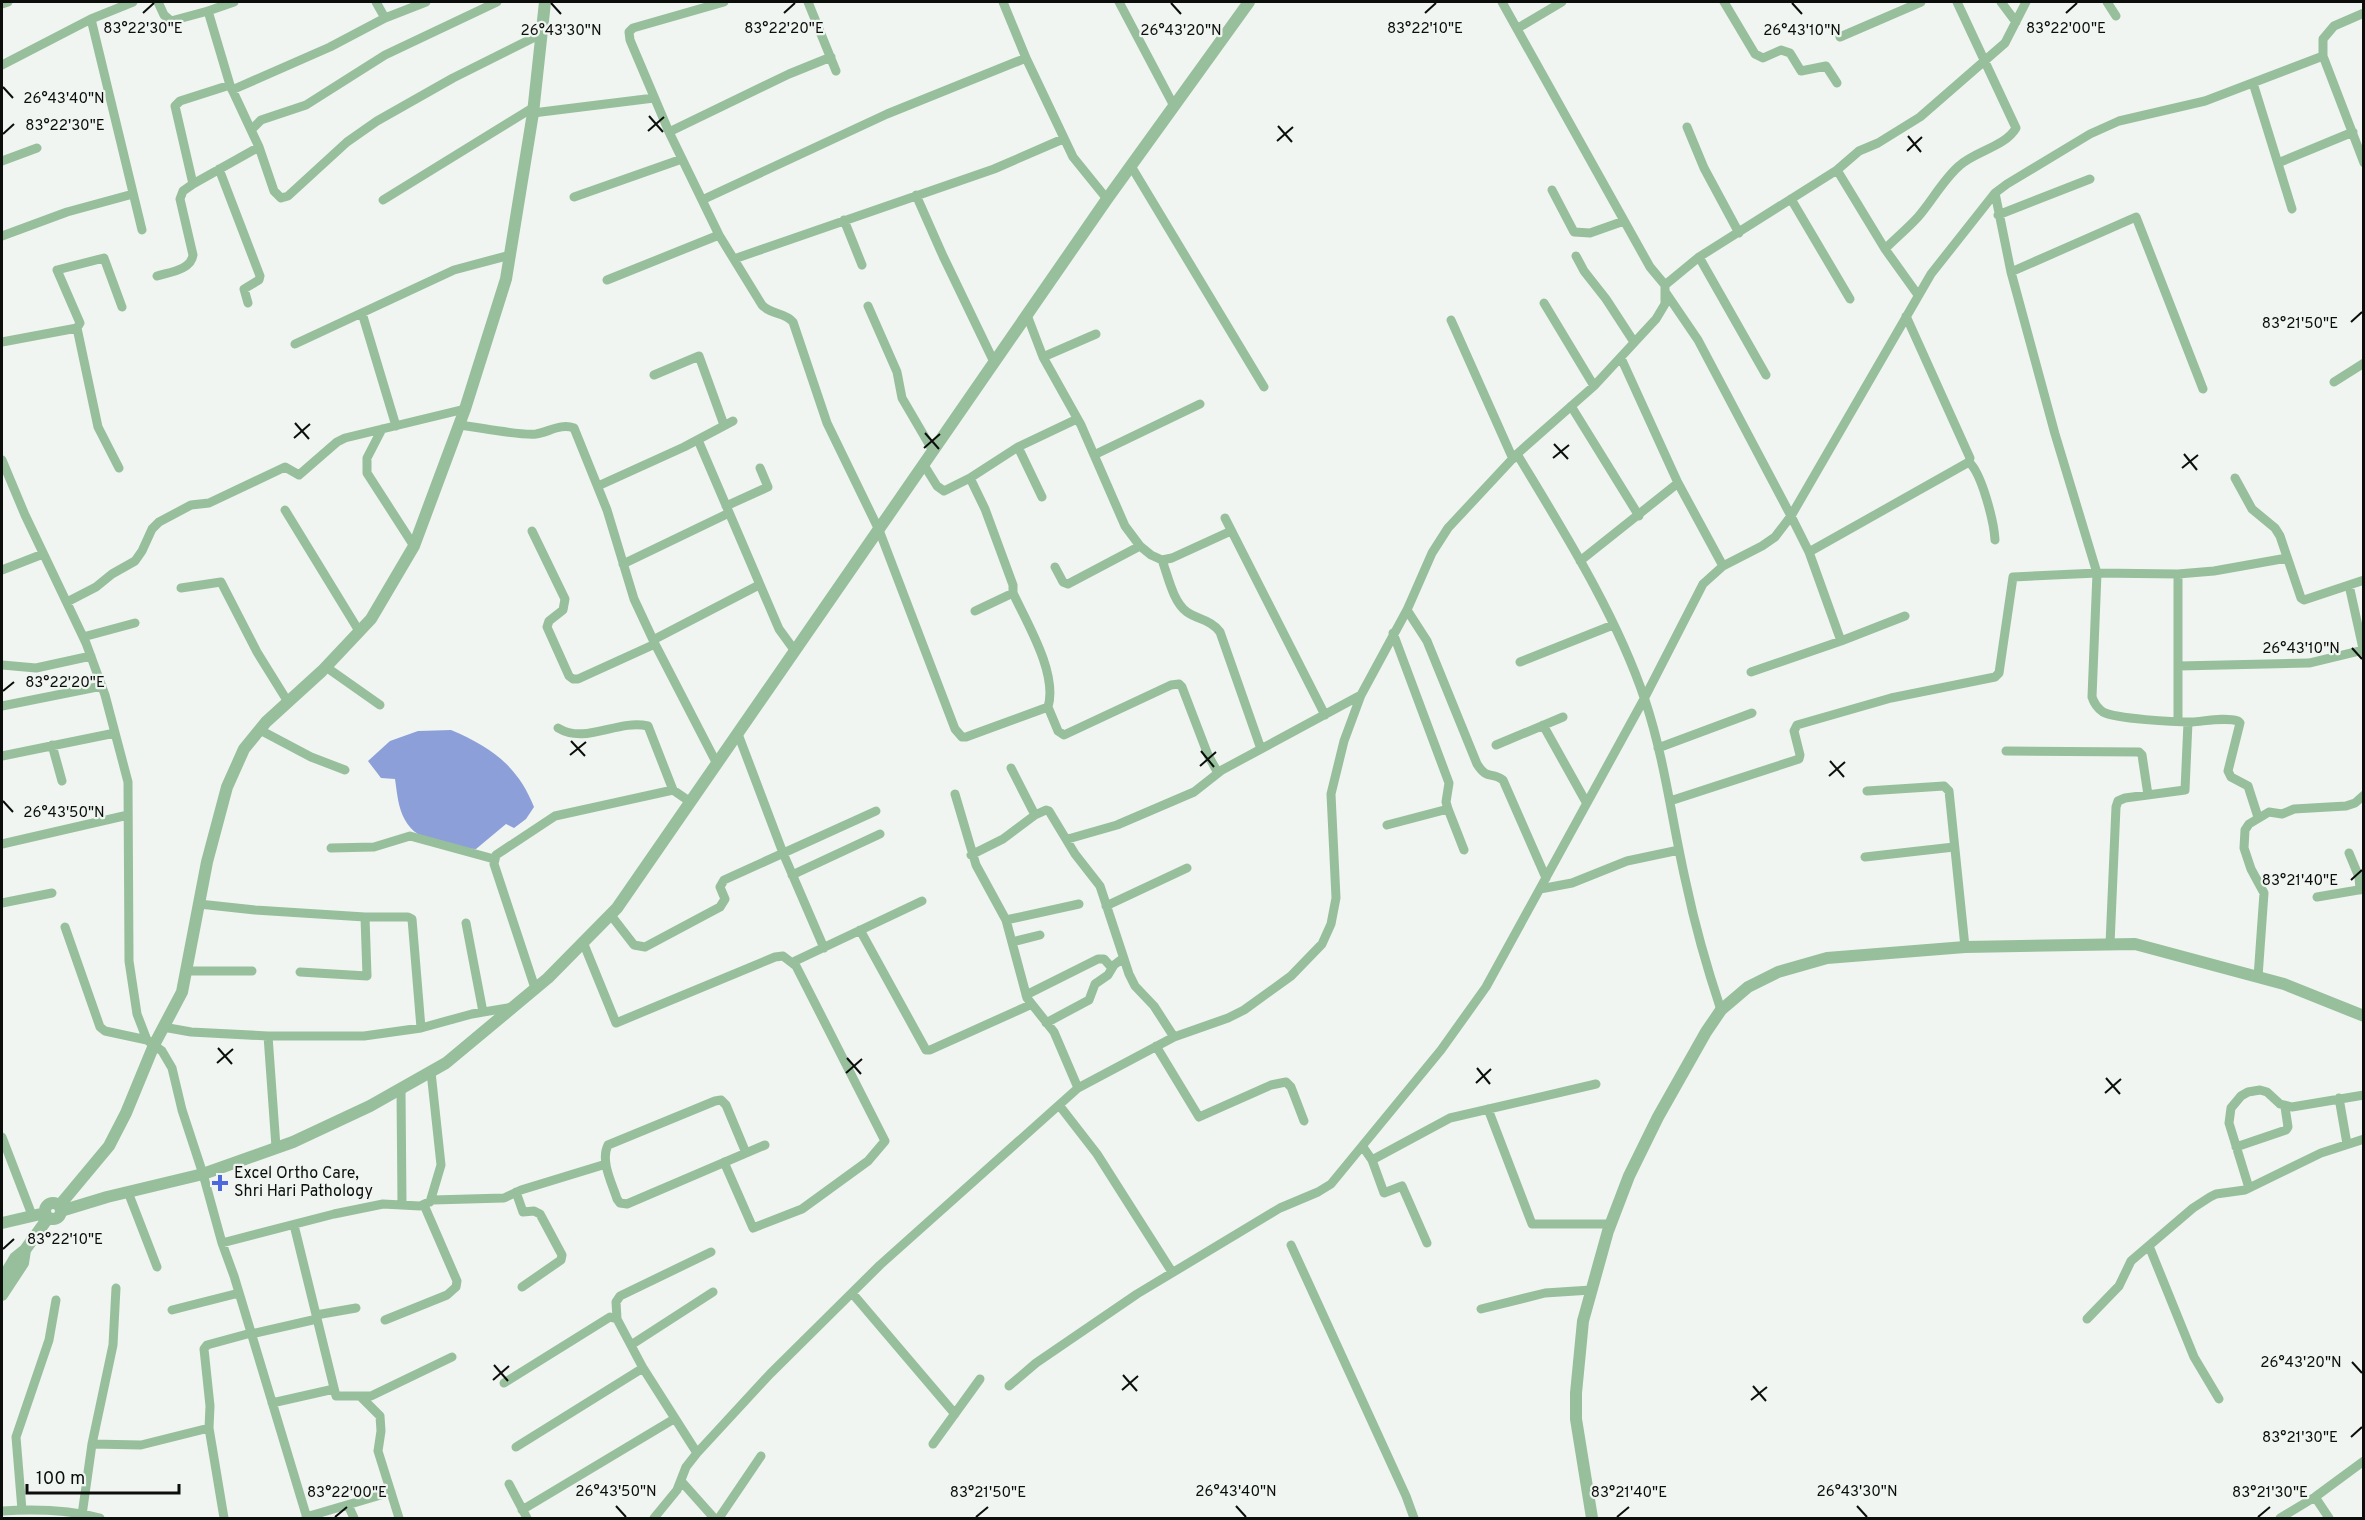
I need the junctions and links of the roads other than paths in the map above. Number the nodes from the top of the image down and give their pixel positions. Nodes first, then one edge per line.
1 (8, 2) edge
2 (133, 2) edge
3 (158, 2) edge
4 (234, 2) edge
5 (376, 2) edge
6 (426, 2) edge
7 (497, 2) edge
8 (546, 2) edge
9 (724, 2) edge
10 (808, 2) edge
11 (1006, 2) edge
12 (1119, 2) edge
13 (1249, 2) edge
14 (1502, 2) edge
15 (1562, 2) edge
16 (1724, 2) edge
17 (1921, 2) edge
18 (1957, 2) edge
19 (2001, 2) edge
20 (2026, 2) edge
21 (2107, 2) edge
22 (2, 4) edge
23 (208, 10) junction
24 (2364, 13) edge
25 (2116, 16) dead end
26 (385, 18) junction
27 (91, 19) junction
28 (2016, 22) junction
29 (1518, 28) junction
30 (541, 34) junction
31 (1840, 37) dead end
32 (2323, 56) junction
33 (831, 57) junction
34 (1026, 58) junction
35 (1836, 60) dead end
36 (1984, 62) junction
37 (2, 65) edge
38 (1826, 66) junction
39 (837, 71) dead end
40 (1837, 83) dead end
41 (2253, 83) junction
42 (231, 87) junction
43 (654, 98) junction
44 (1174, 106) junction
45 (533, 110) junction
46 (1687, 127) dead end
47 (251, 130) junction
48 (669, 132) junction
49 (2352, 132) junction
50 (1064, 139) junction
51 (259, 147) junction
52 (37, 148) dead end
53 (682, 159) junction
54 (2, 161) edge
55 (2278, 163) junction
56 (2364, 163) edge
57 (1131, 166) junction
58 (219, 169) junction
59 (1837, 170) junction
60 (2090, 179) dead end
61 (193, 184) junction
62 (1552, 190) dead end
63 (1995, 193) junction
64 (133, 194) junction
65 (916, 195) junction
66 (574, 197) dead end
67 (1107, 199) junction
68 (1791, 199) junction
69 (383, 200) dead end
70 (702, 200) junction
71 (2292, 208) dead end
72 (1998, 215) junction
73 (844, 220) junction
74 (1624, 221) junction
75 (142, 230) dead end
76 (1739, 233) junction
77 (719, 235) junction
78 (2, 236) edge
79 (1885, 249) junction
80 (510, 255) junction
81 (1576, 256) dead end
82 (1699, 257) junction
83 (734, 259) junction
84 (862, 265) dead end
85 (2011, 272) junction
86 (158, 276) dead end
87 (607, 280) dead end
88 (1666, 289) junction
89 (1918, 295) junction
90 (1850, 299) dead end
91 (248, 303) dead end
92 (1544, 303) dead end
93 (868, 306) dead end
94 (122, 307) dead end
95 (362, 313) junction
96 (1027, 315) junction
97 (1906, 316) junction
98 (1451, 320) dead end
99 (76, 328) junction
100 (1096, 333) dead end
101 (2, 342) edge
102 (1634, 342) junction
103 (295, 344) dead end
104 (1043, 357) junction
105 (1621, 358) junction
106 (994, 362) junction
107 (2364, 363) edge
108 (654, 375) dead end
109 (1766, 375) dead end
110 (2334, 382) dead end
111 (1594, 386) junction
112 (1264, 387) dead end
113 (2203, 389) dead end
114 (1200, 404) dead end
115 (1571, 406) junction
116 (465, 409) junction
117 (1077, 419) junction
118 (459, 425) junction
119 (396, 426) junction
120 (382, 429) junction
121 (698, 440) junction
122 (1018, 447) junction
123 (933, 451) junction
124 (1094, 455) junction
125 (1515, 457) junction
126 (1969, 462) junction
127 (3, 465) edge
128 (924, 465) junction
129 (119, 468) dead end
130 (760, 468) dead end
131 (970, 478) junction
132 (2235, 478) dead end
133 (1678, 483) junction
134 (598, 486) junction
135 (1042, 497) dead end
136 (285, 510) dead end
137 (727, 510) junction
138 (1639, 516) junction
139 (1791, 516) junction
140 (1225, 518) dead end
141 (879, 530) junction
142 (532, 531) dead end
143 (1231, 531) junction
144 (1995, 540) dead end
145 (414, 546) junction
146 (1140, 546) junction
147 (1809, 552) junction
148 (44, 554) junction
149 (2287, 558) junction
150 (1162, 560) junction
151 (1580, 561) junction
152 (624, 564) junction
153 (1723, 566) junction
154 (1055, 567) dead end
155 (2, 570) edge
156 (2097, 573) junction
157 (2178, 574) junction
158 (2364, 580) edge
159 (759, 585) junction
160 (2349, 585) junction
161 (181, 588) dead end
162 (1013, 593) junction
163 (67, 602) junction
164 (1407, 610) junction
165 (975, 611) dead end
166 (1905, 616) dead end
167 (135, 623) dead end
168 (1613, 625) junction
169 (359, 632) junction
170 (1393, 633) junction
171 (83, 637) junction
172 (1841, 641) junction
173 (654, 642) junction
174 (795, 651) junction
175 (2363, 652) edge
176 (91, 656) junction
177 (1520, 662) dead end
178 (2, 665) edge
179 (2180, 666) junction
180 (326, 667) junction
181 (1751, 672) dead end
182 (102, 686) junction
183 (1361, 695) junction
184 (1644, 699) junction
185 (288, 702) junction
186 (380, 705) dead end
187 (2, 706) edge
188 (1048, 707) junction
189 (1752, 713) dead end
190 (1325, 715) junction
191 (1563, 717) dead end
192 (2183, 722) junction
193 (1543, 725) junction
194 (558, 728) dead end
195 (260, 730) junction
196 (115, 733) junction
197 (738, 734) junction
198 (1496, 745) dead end
199 (52, 746) junction
200 (1658, 748) junction
201 (1261, 749) junction
202 (2006, 752) dead end
203 (2, 756) edge
204 (716, 762) junction
205 (1011, 768) dead end
206 (345, 770) dead end
207 (1218, 773) junction
208 (62, 782) dead end
209 (673, 790) junction
210 (1868, 791) dead end
211 (955, 794) dead end
212 (2148, 795) junction
213 (2364, 795) edge
214 (689, 801) junction
215 (1670, 801) junction
216 (1586, 802) junction
217 (1448, 808) junction
218 (876, 811) dead end
219 (128, 815) junction
220 (1035, 815) junction
221 (2258, 817) junction
222 (1386, 825) dead end
223 (880, 834) dead end
224 (1068, 839) junction
225 (2, 844) edge
226 (1954, 847) junction
227 (331, 848) dead end
228 (1464, 850) dead end
229 (1679, 850) junction
230 (783, 853) junction
231 (2349, 853) dead end
232 (971, 855) junction
233 (1865, 857) dead end
234 (494, 859) junction
235 (1187, 868) dead end
236 (792, 875) junction
237 (1546, 878) junction
238 (1540, 889) junction
239 (2362, 890) edge
240 (52, 893) dead end
241 (2316, 897) dead end
242 (922, 901) dead end
243 (2, 903) edge
244 (199, 904) junction
245 (1079, 904) dead end
246 (1106, 906) junction
247 (610, 914) junction
248 (364, 917) junction
249 (1006, 920) junction
250 (466, 923) dead end
251 (65, 927) dead end
252 (860, 930) junction
253 (1040, 935) dead end
254 (583, 942) junction
255 (1012, 942) junction
256 (2110, 944) junction
257 (1965, 947) junction
258 (824, 948) junction
259 (1122, 959) junction
260 (792, 962) junction
261 (1112, 968) junction
262 (186, 971) junction
263 (252, 971) dead end
264 (300, 972) dead end
265 (2258, 977) junction
266 (535, 988) junction
267 (1028, 1000) junction
268 (513, 1007) junction
269 (1721, 1010) junction
270 (483, 1012) junction
271 (2364, 1016) edge
272 (1047, 1023) junction
273 (163, 1028) junction
274 (421, 1028) junction
275 (268, 1036) junction
276 (1174, 1036) junction
277 (151, 1042) junction
278 (1156, 1046) junction
279 (431, 1072) junction
280 (1596, 1084) dead end
281 (1078, 1088) junction
282 (401, 1089) junction
283 (2364, 1095) edge
284 (2339, 1098) junction
285 (1059, 1104) junction
286 (2284, 1107) junction
287 (1488, 1109) junction
288 (1304, 1121) dead end
289 (2, 1137) edge
290 (2364, 1140) edge
291 (2347, 1144) junction
292 (765, 1145) dead end
293 (276, 1147) junction
294 (1363, 1147) junction
295 (2236, 1147) junction
296 (746, 1153) junction
297 (1372, 1160) junction
298 (724, 1162) junction
299 (606, 1164) junction
300 (203, 1174) junction
301 (2249, 1188) junction
302 (128, 1192) junction
303 (516, 1192) junction
304 (427, 1203) junction
305 (402, 1205) junction
306 (60, 1208) junction
307 (41, 1215) junction
308 (2, 1223) edge
309 (1611, 1224) junction
310 (294, 1225) junction
311 (222, 1243) junction
312 (1427, 1243) dead end
313 (1291, 1245) dead end
314 (2149, 1246) junction
315 (25, 1250) junction
316 (711, 1252) dead end
317 (157, 1267) dead end
318 (1172, 1272) junction
319 (2, 1280) edge
320 (522, 1287) dead end
321 (116, 1288) dead end
322 (1591, 1290) junction
323 (713, 1292) dead end
324 (239, 1293) junction
325 (852, 1293) junction
326 (2, 1295) edge
327 (56, 1300) dead end
328 (356, 1308) dead end
329 (1481, 1310) dead end
330 (172, 1311) dead end
331 (317, 1317) junction
332 (617, 1319) junction
333 (2087, 1319) dead end
334 (385, 1320) dead end
335 (251, 1333) junction
336 (631, 1345) junction
337 (452, 1357) dead end
338 (643, 1368) junction
339 (980, 1380) dead end
340 (504, 1383) dead end
341 (1010, 1386) dead end
342 (334, 1389) junction
343 (361, 1397) junction
344 (2219, 1399) dead end
345 (272, 1403) junction
346 (955, 1414) junction
347 (674, 1419) junction
348 (209, 1428) junction
349 (92, 1444) junction
350 (933, 1444) dead end
351 (516, 1447) dead end
352 (697, 1453) junction
353 (761, 1456) dead end
354 (2364, 1461) edge
355 (681, 1481) junction
356 (509, 1484) dead end
357 (391, 1492) junction
358 (2315, 1497) junction
359 (348, 1505) junction
360 (22, 1510) junction
361 (2, 1511) edge
362 (525, 1514) edge
363 (86, 1516) edge
364 (100, 1518) edge
365 (225, 1518) edge
366 (307, 1518) edge
367 (354, 1518) edge
368 (399, 1518) edge
369 (654, 1518) edge
370 (716, 1518) edge
371 (1414, 1518) edge
372 (1592, 1518) edge
373 (2280, 1518) edge
374 (2329, 1518) edge

1 - 22 street
2 - 27 street
3 - 23 street
4 - 23 street
5 - 26 street
6 - 26 street
7 - 47 street
8 - 30 street
9 - 43 street
10 - 33 street
11 - 34 street
12 - 44 street
13 - 44 street
14 - 29 street
15 - 29 street
16 - 38 street
17 - 31 street
18 - 36 street
19 - 28 street
20 - 28 street
21 - 25 street
23 - 42 street
24 - 32 street
26 - 42 street
27 - 37 street
27 - 64 street
28 - 36 street
29 - 74 street
30 - 45 street
30 - 51 street
32 - 41 street
32 - 49 street
33 - 39 street
33 - 48 street
34 - 50 street
34 - 70 street
35 - 38 street
36 - 59 street
36 - 79 street
38 - 40 street
41 - 55 street
41 - 63 street
42 - 47 street
42 - 61 street
43 - 45 street
43 - 48 street
44 - 57 street
45 - 69 street
45 - 80 street
46 - 76 street
47 - 51 street
48 - 53 street
49 - 55 street
49 - 56 street
50 - 65 street
50 - 67 street
51 - 58 street
52 - 54 street
53 - 66 street
53 - 70 street
55 - 71 street
57 - 67 street
57 - 112 street
58 - 61 street
58 - 91 street
59 - 68 street
59 - 79 street
60 - 72 street
61 - 86 street
62 - 74 street
63 - 72 street
63 - 89 street
64 - 75 street
64 - 78 street
65 - 73 street
65 - 106 street
67 - 96 street
68 - 76 street
68 - 90 street
70 - 77 street
72 - 85 street
73 - 83 street
73 - 84 street
74 - 88 street
76 - 82 street
77 - 83 street
77 - 87 street
79 - 89 street
80 - 95 street
80 - 116 street
81 - 102 street
82 - 88 street
82 - 109 street
83 - 141 street
85 - 113 street
85 - 156 street
88 - 102 street
88 - 139 street
89 - 97 street
92 - 111 street
93 - 123 street
94 - 99 street
95 - 103 street
95 - 119 street
96 - 104 street
96 - 106 street
97 - 126 street
97 - 139 street
98 - 125 street
99 - 101 street
99 - 129 street
100 - 104 street
102 - 105 street
104 - 117 street
105 - 111 street
105 - 133 street
106 - 123 street
107 - 110 street
108 - 121 street
111 - 115 street
114 - 124 street
115 - 125 street
115 - 138 street
116 - 118 street
116 - 119 street
117 - 122 street
117 - 124 street
118 - 134 street
118 - 145 street
119 - 120 street
120 - 145 street
120 - 163 street
121 - 134 street
121 - 137 street
122 - 131 street
122 - 135 street
123 - 128 street
124 - 146 street
125 - 151 street
125 - 164 street
126 - 144 street
126 - 147 street
127 - 148 street
128 - 131 street
128 - 141 street
130 - 137 street
131 - 162 street
132 - 149 street
133 - 138 street
133 - 153 street
134 - 152 street
136 - 169 street
137 - 152 street
137 - 159 street
138 - 151 street
139 - 147 street
139 - 153 street
140 - 143 street
141 - 174 street
141 - 188 street
142 - 173 street
143 - 150 street
143 - 190 street
145 - 169 street
146 - 150 street
146 - 154 street
147 - 172 street
148 - 155 street
148 - 163 street
149 - 157 street
149 - 160 street
150 - 201 street
151 - 168 street
152 - 173 street
153 - 184 street
156 - 157 street
156 - 192 street
156 - 215 street
157 - 179 street
158 - 160 street
159 - 173 street
159 - 174 street
160 - 175 street
161 - 185 street
162 - 165 street
162 - 188 street
163 - 171 street
164 - 170 street
164 - 237 street
166 - 172 street
167 - 171 street
168 - 177 street
168 - 184 street
169 - 180 street
170 - 183 street
170 - 217 street
171 - 176 street
172 - 181 street
173 - 204 street
174 - 197 street
175 - 179 street
176 - 178 street
176 - 182 street
179 - 192 street
180 - 185 street
180 - 186 street
182 - 187 street
182 - 196 street
183 - 190 street
183 - 276 street
184 - 200 street
184 - 216 street
185 - 195 street
188 - 207 street
189 - 200 street
190 - 201 street
191 - 193 street
192 - 212 street
192 - 221 street
193 - 198 street
193 - 216 street
194 - 209 street
195 - 206 street
195 - 244 street
196 - 199 street
196 - 219 street
197 - 204 street
197 - 230 street
199 - 203 street
199 - 208 street
200 - 215 street
201 - 207 street
202 - 212 street
204 - 214 street
205 - 220 street
207 - 224 street
209 - 214 street
209 - 234 street
210 - 226 street
211 - 232 street
212 - 256 street
213 - 221 street
214 - 247 street
215 - 229 street
216 - 237 street
217 - 222 street
217 - 228 street
218 - 230 street
219 - 225 street
219 - 277 street
220 - 224 street
220 - 232 street
221 - 265 street
223 - 236 street
224 - 246 street
226 - 233 street
226 - 257 street
227 - 234 street
229 - 238 street
229 - 269 street
230 - 236 street
230 - 247 street
231 - 239 street
232 - 249 street
234 - 266 street
235 - 246 street
236 - 258 street
237 - 238 street
238 - 294 street
239 - 241 street
240 - 243 street
242 - 252 street
244 - 248 street
244 - 262 street
245 - 249 street
246 - 259 street
247 - 254 street
248 - 264 street
248 - 274 street
249 - 255 street
250 - 270 street
251 - 277 street
252 - 258 street
252 - 267 street
253 - 255 street
254 - 260 street
254 - 266 street
255 - 267 street
256 - 257 street
256 - 265 street
257 - 269 street
258 - 260 street
259 - 261 street
259 - 276 street
260 - 298 street
261 - 267 street
261 - 272 street
262 - 263 street
262 - 273 street
265 - 271 street
266 - 268 street
267 - 272 street
268 - 270 street
268 - 279 street
269 - 309 street
270 - 274 street
272 - 281 street
273 - 275 street
273 - 277 street
274 - 275 street
275 - 293 street
276 - 278 street
277 - 300 street
277 - 306 street
278 - 281 street
278 - 288 street
279 - 282 street
279 - 304 street
280 - 287 street
281 - 285 street
282 - 293 street
282 - 305 street
283 - 284 street
284 - 286 street
284 - 291 street
285 - 318 street
285 - 325 street
286 - 295 street
286 - 295 street
287 - 297 street
287 - 309 street
289 - 307 street
290 - 291 street
291 - 301 street
292 - 296 street
293 - 300 street
294 - 297 street
294 - 318 street
295 - 301 street
296 - 298 street
296 - 299 street
297 - 312 street
298 - 299 street
299 - 303 street
300 - 302 street
300 - 311 street
301 - 314 street
302 - 306 street
302 - 317 street
303 - 304 street
303 - 320 street
304 - 305 street
304 - 334 street
305 - 310 street
306 - 307 street
307 - 308 street
307 - 315 street
309 - 322 street
310 - 311 street
310 - 331 street
311 - 324 street
313 - 371 street
314 - 333 street
314 - 344 street
315 - 319 street
315 - 326 street
316 - 332 street
318 - 341 street
321 - 349 street
322 - 329 street
322 - 372 street
323 - 336 street
324 - 330 street
324 - 335 street
325 - 346 street
325 - 352 street
327 - 360 street
328 - 331 street
331 - 335 street
331 - 342 street
332 - 336 street
332 - 340 street
335 - 345 street
335 - 348 street
336 - 338 street
337 - 343 street
338 - 347 street
338 - 351 street
339 - 346 street
342 - 343 street
342 - 345 street
343 - 357 street
345 - 366 street
346 - 350 street
347 - 352 street
347 - 362 street
348 - 349 street
348 - 365 street
349 - 363 street
352 - 355 street
353 - 370 street
354 - 358 street
355 - 369 street
355 - 370 street
356 - 362 street
357 - 359 street
357 - 368 street
358 - 373 street
358 - 374 street
359 - 366 street
359 - 367 street
360 - 361 street
360 - 363 street
363 - 364 street

